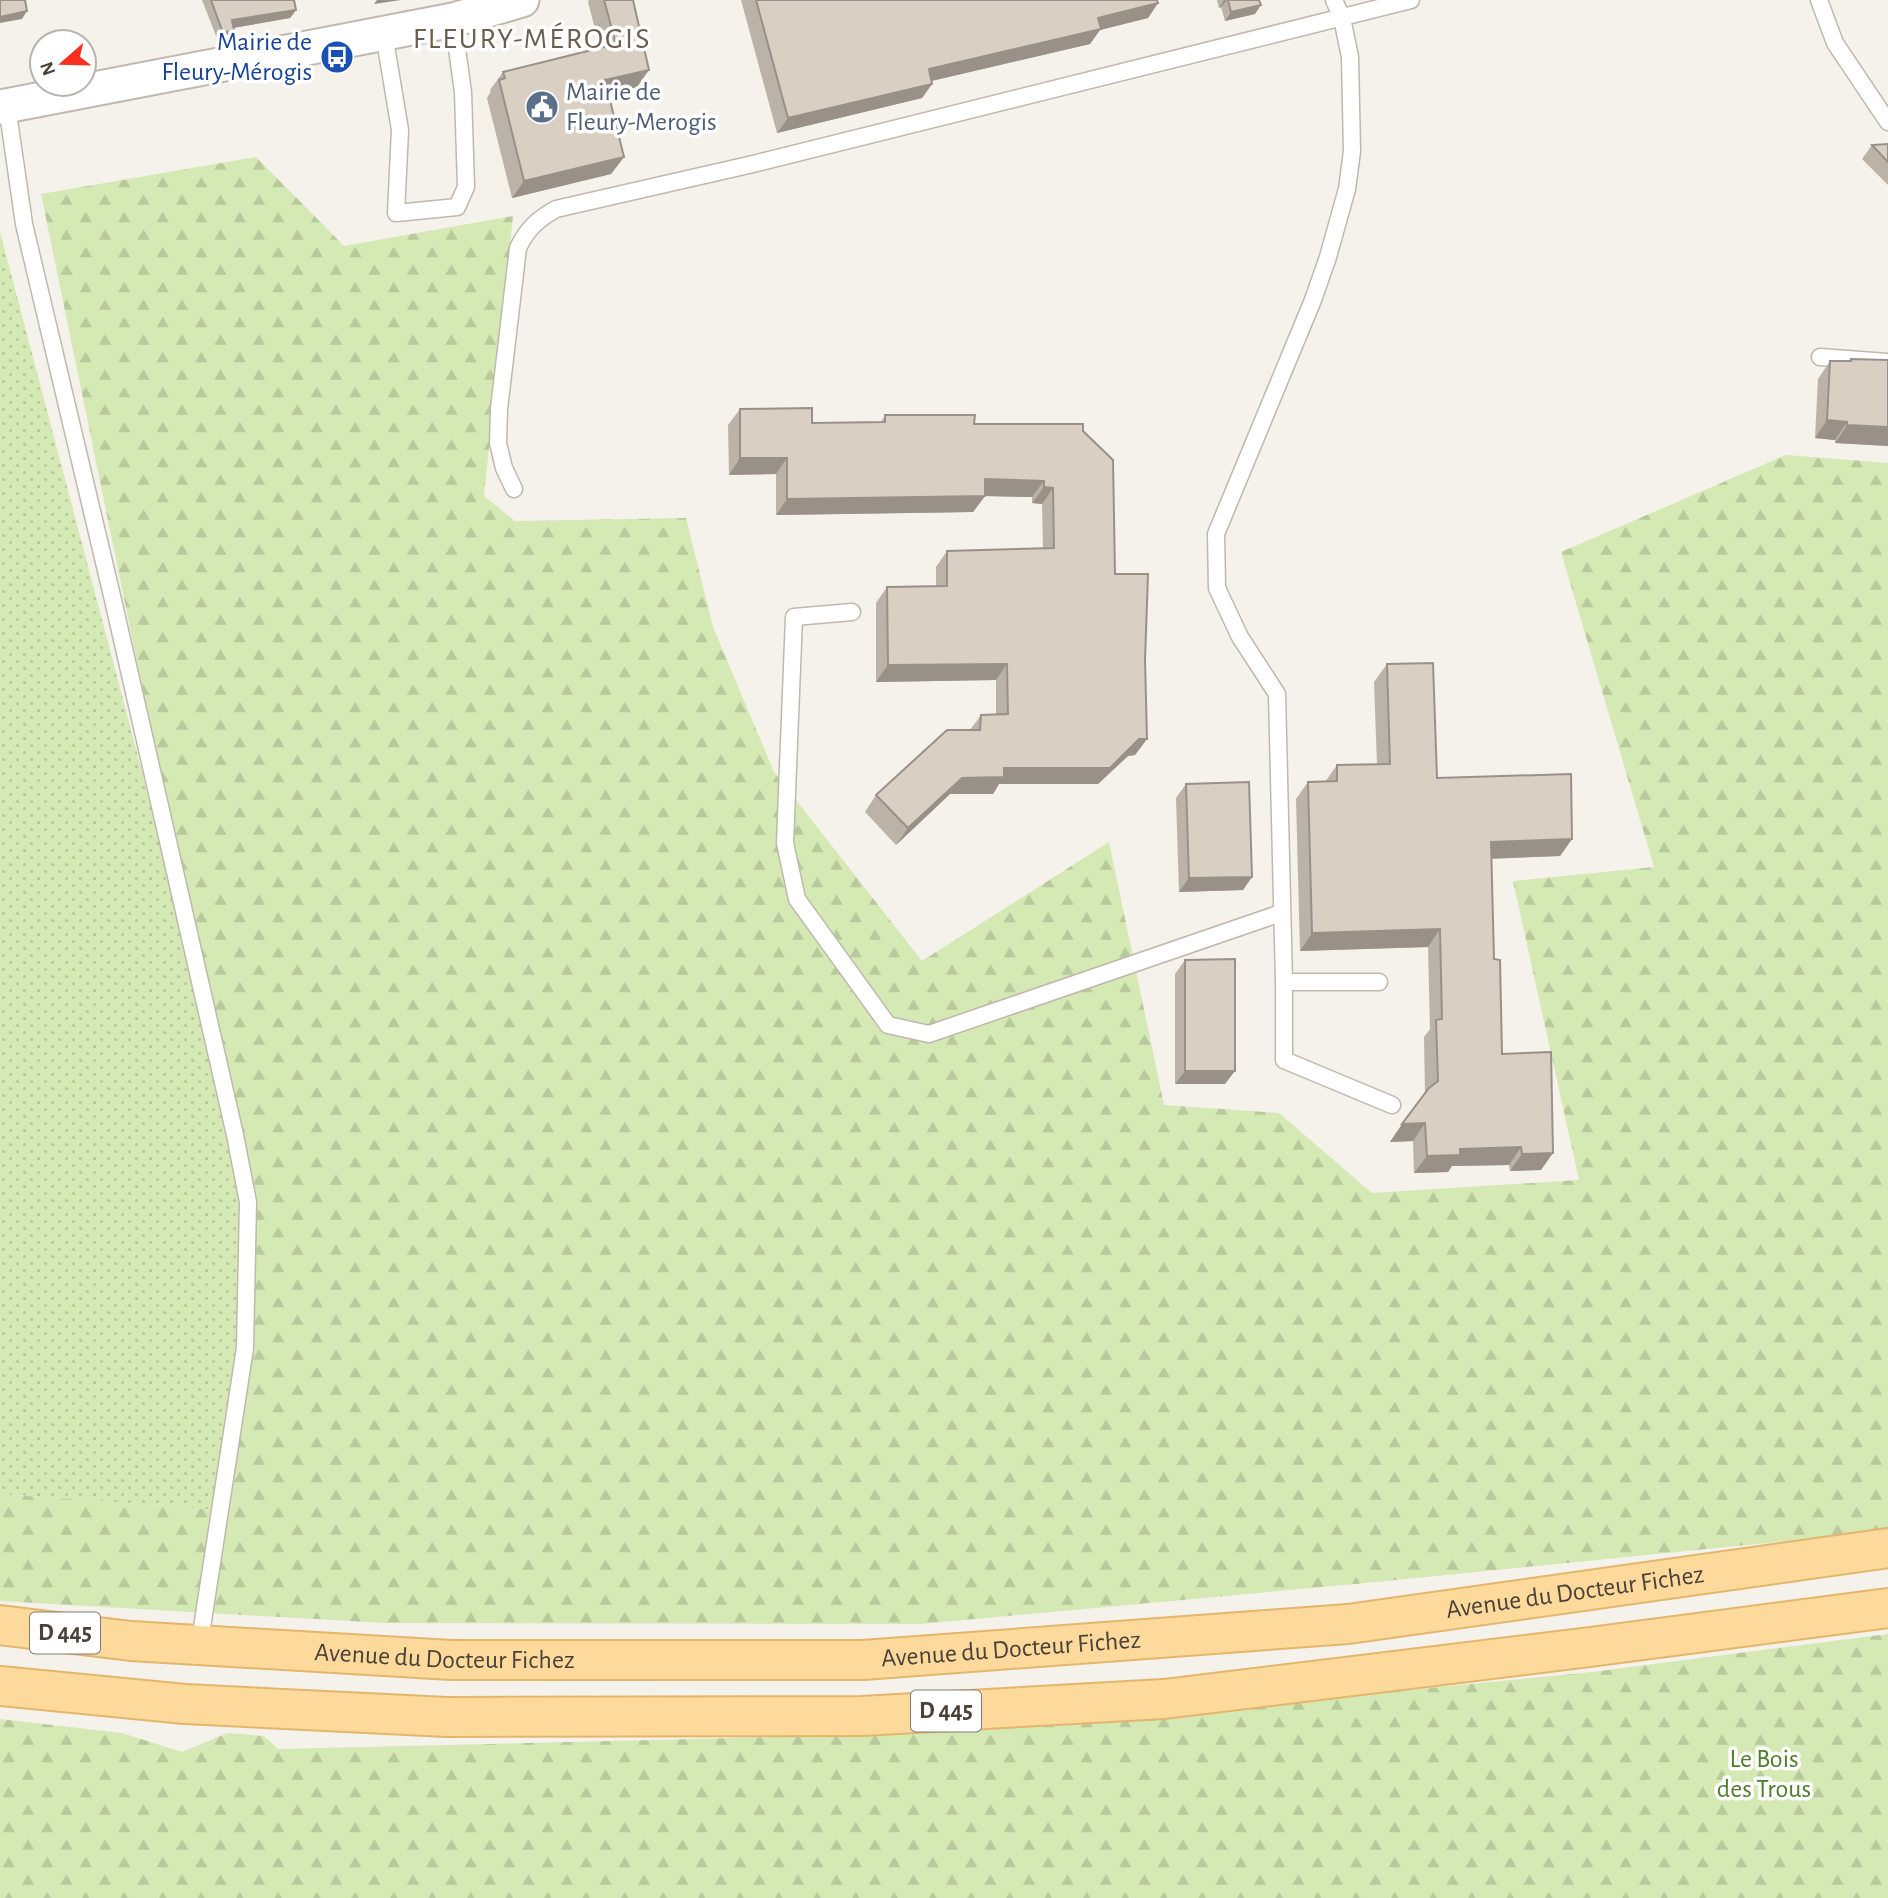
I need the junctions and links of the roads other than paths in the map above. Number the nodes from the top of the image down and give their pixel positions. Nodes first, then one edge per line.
1 (522, 0) edge
2 (1334, 0) edge
3 (1410, 0) edge
4 (1819, 0) edge
5 (1342, 18) junction
6 (453, 20) junction
7 (384, 34) junction
8 (3, 107) edge
9 (1888, 122) edge
10 (1820, 358) dead end
11 (1888, 362) edge
12 (514, 489) dead end
13 (852, 612) dead end
14 (1281, 913) junction
15 (1284, 982) junction
16 (1379, 982) dead end
17 (1392, 1105) dead end
18 (1888, 1548) edge
19 (1888, 1608) edge
20 (0, 1625) edge
21 (200, 1647) junction
22 (0, 1686) edge

1 - 6 street
2 - 5 lane
3 - 5 lane
4 - 9 lane
5 - 12 lane
5 - 14 lane
6 - 7 street
6 - 7 lane
7 - 8 street
8 - 21 lane
10 - 11 lane
13 - 14 lane
14 - 15 lane
15 - 16 lane
15 - 17 lane
18 - 21 main road, Avenue du Docteur Fichez / D 445
19 - 22 main road, D 445
20 - 21 main road, Avenue du Docteur Fichez / D 445

